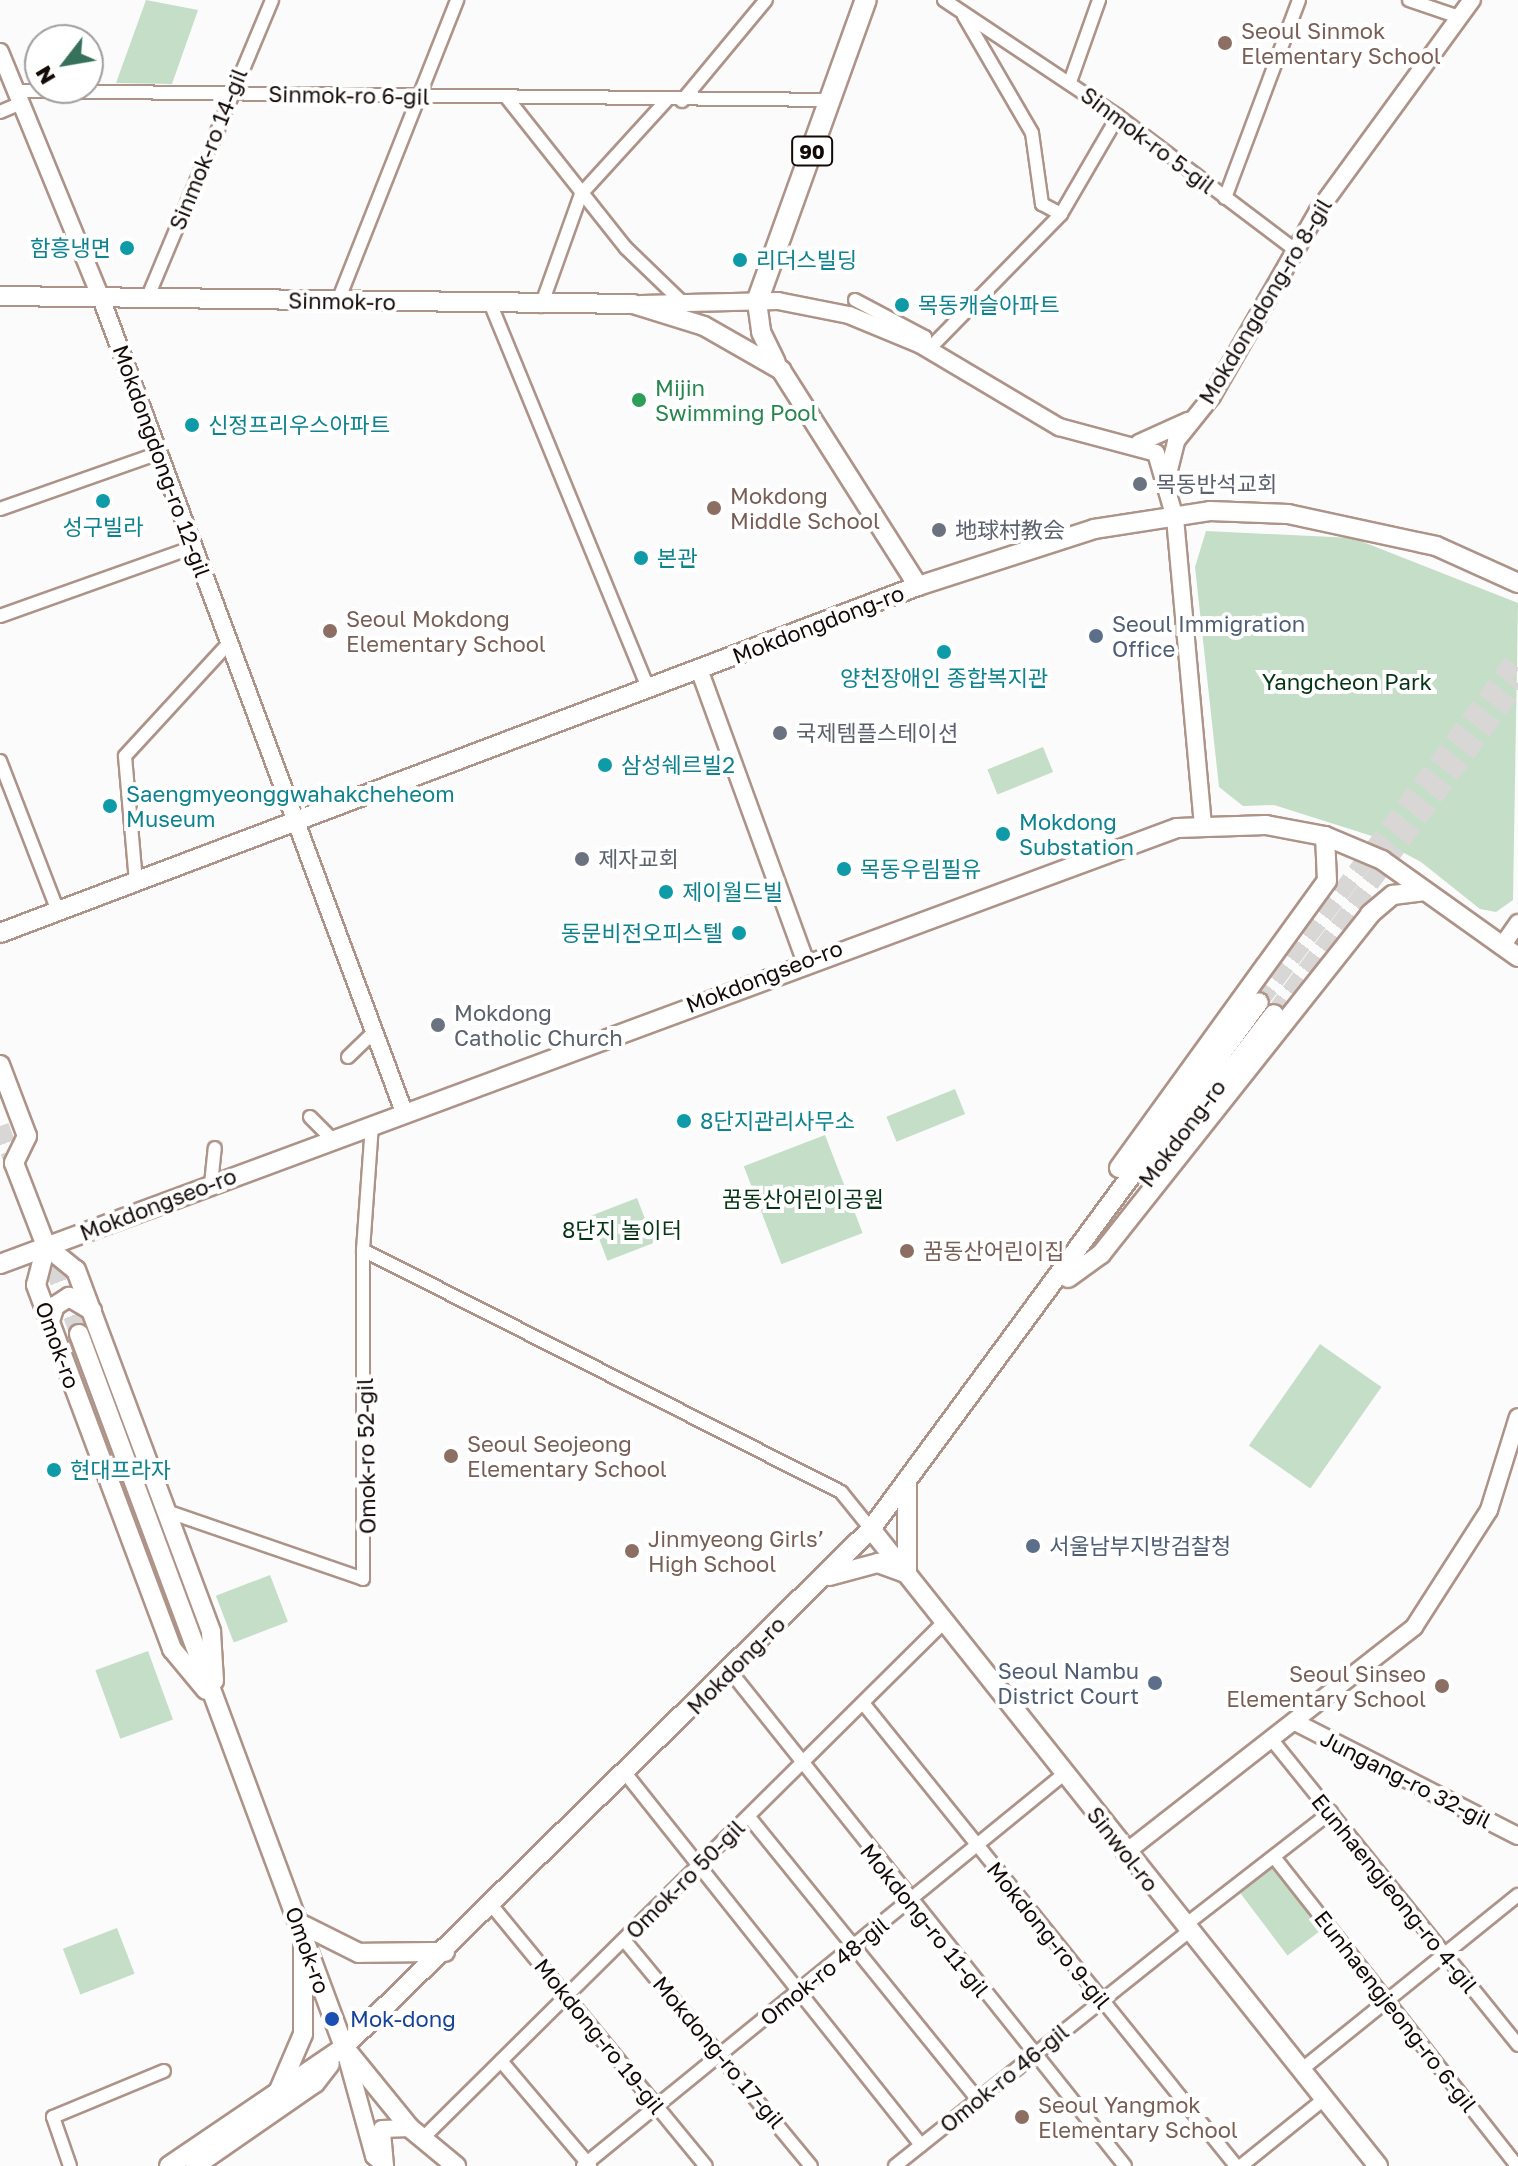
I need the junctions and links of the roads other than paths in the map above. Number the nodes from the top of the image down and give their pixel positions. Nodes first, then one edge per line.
1 (272, 0) edge
2 (457, 0) edge
3 (766, 0) edge
4 (866, 0) edge
5 (944, 0) edge
6 (1099, 0) edge
7 (1299, 0) edge
8 (1409, 0) edge
9 (1472, 0) edge
10 (963, 12) junction
11 (1459, 17) junction
12 (0, 52) edge
13 (1070, 82) junction
14 (231, 93) junction
15 (425, 96) junction
16 (18, 97) junction
17 (507, 98) junction
18 (830, 100) junction
19 (666, 101) junction
20 (682, 101) junction
21 (0, 112) edge
22 (1118, 116) junction
23 (581, 194) junction
24 (1225, 198) junction
25 (1061, 214) junction
26 (1294, 249) junction
27 (0, 296) edge
28 (101, 298) junction
29 (147, 299) junction
30 (855, 300) dead end
31 (338, 301) junction
32 (757, 302) junction
33 (683, 303) junction
34 (633, 304) junction
35 (491, 305) junction
36 (541, 306) junction
37 (925, 347) junction
38 (781, 370) junction
39 (1189, 420) junction
40 (1139, 443) junction
41 (159, 453) junction
42 (1168, 474) junction
43 (0, 509) edge
44 (1175, 518) junction
45 (194, 547) junction
46 (1518, 583) edge
47 (918, 586) junction
48 (0, 616) edge
49 (229, 643) junction
50 (699, 669) junction
51 (648, 688) junction
52 (0, 761) edge
53 (296, 821) junction
54 (1203, 824) junction
55 (1325, 836) junction
56 (136, 882) junction
57 (1425, 891) junction
58 (58, 911) junction
59 (1518, 923) edge
60 (0, 933) edge
61 (1502, 946) junction
62 (1518, 957) edge
63 (805, 961) junction
64 (1259, 1002) tunnel mouth
65 (1274, 1014) tunnel mouth
66 (374, 1032) junction
67 (348, 1057) dead end
68 (0, 1065) edge
69 (404, 1112) junction
70 (310, 1117) dead end
71 (372, 1124) junction
72 (332, 1139) junction
73 (215, 1148) dead end
74 (7, 1160) edge
75 (211, 1184) junction
76 (1085, 1245) junction
77 (46, 1246) junction
78 (363, 1250) junction
79 (0, 1264) edge
80 (1052, 1289) junction
81 (92, 1311) junction
82 (50, 1321) junction
83 (79, 1334) tunnel mouth
84 (1518, 1417) edge
85 (908, 1479) junction
86 (166, 1511) junction
87 (871, 1529) junction
88 (907, 1575) junction
89 (822, 1579) junction
90 (945, 1621) junction
91 (730, 1671) junction
92 (215, 1700) junction
93 (863, 1703) junction
94 (1295, 1722) junction
95 (1272, 1740) junction
96 (800, 1764) junction
97 (626, 1774) junction
98 (1064, 1774) junction
99 (1331, 1812) junction
100 (749, 1817) junction
101 (1518, 1836) edge
102 (976, 1846) junction
103 (1125, 1853) junction
104 (1274, 1857) junction
105 (700, 1865) junction
106 (1518, 1895) edge
107 (910, 1901) junction
108 (493, 1907) junction
109 (1186, 1929) junction
110 (300, 1930) junction
111 (624, 1940) junction
112 (855, 1946) junction
113 (445, 1952) junction
114 (1446, 1956) junction
115 (798, 1992) junction
116 (568, 1995) junction
117 (1101, 2000) junction
118 (1388, 2001) junction
119 (1518, 2045) edge
120 (344, 2047) junction
121 (724, 2053) junction
122 (1034, 2054) junction
123 (501, 2061) junction
124 (1301, 2070) junction
125 (164, 2071) dead end
126 (277, 2095) junction
127 (977, 2099) junction
128 (1324, 2099) junction
129 (659, 2106) junction
130 (417, 2132) junction
131 (921, 2145) junction
132 (587, 2165) edge
133 (70, 2166) edge
134 (169, 2166) edge
135 (195, 2166) edge
136 (385, 2166) edge
137 (456, 2166) edge
138 (706, 2166) edge
139 (811, 2166) edge
140 (895, 2166) edge
141 (1125, 2166) edge
142 (1238, 2166) edge
143 (1378, 2166) edge
144 (1517, 2166) edge

1 - 14 street, Sinmok-ro 14-gil
2 - 15 street
3 - 20 street
4 - 18 main road, 90
5 - 10 street, Sinmok-ro 5-gil
6 - 13 street, Sinmok-ro 5-gil
7 - 24 street, Sinmok-ro 5-gil
8 - 11 street
9 - 11 street, Mokdongdong-ro 8-gil
10 - 13 street, Sinmok-ro 5-gil
10 - 25 street, Sinmok-ro 5-gil
11 - 26 street, Mokdongdong-ro 8-gil
12 - 16 street, Mokdongdong-ro 12-gil
13 - 22 street, Sinmok-ro 5-gil
14 - 15 street, Sinmok-ro 6-gil
14 - 16 street, Sinmok-ro 6-gil
14 - 29 street, Sinmok-ro 14-gil
15 - 17 street, Sinmok-ro 6-gil
15 - 31 street
16 - 21 street
16 - 28 street, Mokdongdong-ro 12-gil
17 - 19 street, Sinmok-ro 6-gil
17 - 23 street
18 - 20 street, Sinmok-ro 6-gil
18 - 32 main road, 90
19 - 20 street, Sinmok-ro 6-gil
19 - 23 street
22 - 24 street, Sinmok-ro 5-gil
22 - 25 street
23 - 33 street
23 - 36 street
24 - 26 street, Sinmok-ro 5-gil
25 - 37 street
26 - 39 street, Mokdongdong-ro 8-gil
27 - 28 main road, Sinmok-ro
28 - 29 main road, Sinmok-ro
28 - 41 street, Mokdongdong-ro 12-gil
29 - 31 main road, Sinmok-ro
30 - 37 street
31 - 35 main road, Sinmok-ro
32 - 33 street, Sinmok-ro
32 - 37 street, Sinmok-ro
32 - 38 main road
33 - 34 street, Sinmok-ro
34 - 36 main road, Sinmok-ro
34 - 38 main road
35 - 36 main road, Sinmok-ro
35 - 51 street
37 - 40 street, Sinmok-ro
38 - 47 main road
39 - 40 street
39 - 42 street, Mokdongdong-ro 8-gil
40 - 42 street
41 - 43 street
41 - 45 street, Mokdongdong-ro 12-gil
42 - 44 street
44 - 46 main road, Mokdongdong-ro
44 - 47 main road, Mokdongdong-ro
44 - 54 street
45 - 48 street
45 - 49 street, Mokdongdong-ro 12-gil
47 - 50 main road, Mokdongdong-ro
49 - 53 street, Mokdongdong-ro 12-gil
49 - 56 street
50 - 51 main road, Mokdongdong-ro
50 - 63 street
51 - 53 main road, Mokdongdong-ro
52 - 58 street
53 - 56 main road, Mokdongdong-ro
53 - 66 street, Mokdongdong-ro 12-gil
54 - 55 main road, Mokdongseo-ro
54 - 63 main road, Mokdongseo-ro
55 - 57 main road, Mokdongseo-ro
55 - 80 main road
56 - 58 main road, Mokdongdong-ro
57 - 61 main road, Mokdongseo-ro
57 - 80 main road
58 - 60 main road, Mokdongdong-ro
59 - 61 street
61 - 62 main road, Mokdongseo-ro
63 - 69 main road, Mokdongseo-ro
64 - 76 main road, Mokdong-ro
65 - 76 main road, Mokdong-ro
66 - 67 street
66 - 69 street, Mokdongdong-ro 12-gil
68 - 74 main road, Omok-ro
69 - 71 main road, Mokdongseo-ro
70 - 72 street
71 - 72 main road, Mokdongseo-ro
71 - 78 street, Omok-ro 52-gil
72 - 75 main road, Mokdongseo-ro
73 - 75 street
74 - 77 main road, Omok-ro
75 - 77 main road, Mokdongseo-ro
76 - 80 main road, Mokdong-ro
77 - 79 main road, Mokdongseo-ro
77 - 81 main road, Omok-ro
77 - 82 main road, Omok-ro
78 - 86 street, Omok-ro 52-gil
78 - 87 street
80 - 85 main road, Mokdong-ro
81 - 82 main road
81 - 86 main road, Omok-ro
82 - 92 main road, Omok-ro
83 - 92 main road, Omok-ro
84 - 94 street
85 - 87 main road, Mokdong-ro
85 - 88 main road
86 - 92 main road, Omok-ro
87 - 88 main road, Sinwol-ro
87 - 89 main road, Mokdong-ro
88 - 89 main road
88 - 90 main road, Sinwol-ro
89 - 91 main road, Mokdong-ro
90 - 93 street, Omok-ro 50-gil
90 - 98 main road, Sinwol-ro
91 - 96 street, Mokdong-ro 11-gil
91 - 97 main road, Mokdong-ro
92 - 110 main road, Omok-ro
93 - 96 street, Omok-ro 50-gil
93 - 102 street, Mokdong-ro 9-gil
94 - 95 street
94 - 101 street, Jungang-ro 32-gil
95 - 99 street, Eunhaengjeong-ro 4-gil
95 - 103 street
96 - 100 street, Omok-ro 50-gil
96 - 107 street, Mokdong-ro 11-gil
97 - 105 street
97 - 108 main road, Mokdong-ro
98 - 102 street, Omok-ro 48-gil
98 - 103 main road, Sinwol-ro
99 - 104 street, Omok-ro 46-gil
99 - 114 street, Eunhaengjeong-ro 4-gil
100 - 105 street, Omok-ro 50-gil
100 - 112 street
102 - 107 street, Omok-ro 48-gil
102 - 117 street, Mokdong-ro 9-gil
103 - 109 main road, Sinwol-ro
104 - 109 street, Omok-ro 46-gil
104 - 118 street, Eunhaengjeong-ro 6-gil
105 - 111 street, Omok-ro 50-gil
105 - 115 street
106 - 114 street
107 - 112 street, Omok-ro 48-gil
107 - 122 street, Mokdong-ro 11-gil
108 - 113 main road, Mokdong-ro
108 - 116 street, Mokdong-ro 19-gil
109 - 117 street, Omok-ro 46-gil
109 - 124 main road, Sinwol-ro
110 - 113 main road
110 - 120 main road, Omok-ro
110 - 126 main road
111 - 116 street, Omok-ro 50-gil
111 - 121 street, Mokdong-ro 17-gil
112 - 115 street, Omok-ro 48-gil
112 - 127 street
113 - 120 main road, Mokdong-ro
114 - 118 street
114 - 119 street, Eunhaengjeong-ro 4-gil
115 - 121 street, Omok-ro 48-gil
115 - 131 street
116 - 123 street, Omok-ro 50-gil
116 - 129 street, Mokdong-ro 19-gil
117 - 122 street, Omok-ro 46-gil
117 - 142 street, Mokdong-ro 9-gil
118 - 124 street
118 - 144 street, Eunhaengjeong-ro 6-gil
120 - 126 main road, Mokdong-ro
120 - 130 main road, Omok-ro
120 - 135 main road, Mokdong-ro
120 - 136 street
121 - 129 street, Omok-ro 48-gil
121 - 139 street, Mokdong-ro 17-gil
122 - 127 street, Omok-ro 46-gil
122 - 141 street, Mokdong-ro 11-gil
123 - 130 street, Omok-ro 50-gil
123 - 132 street
124 - 128 main road, Sinwol-ro
125 - 133 street
126 - 134 main road, Mokdong-ro
127 - 131 street, Omok-ro 46-gil
128 - 142 street
128 - 143 main road, Sinwol-ro
129 - 132 street, Omok-ro 48-gil
129 - 138 street, Mokdong-ro 19-gil
130 - 136 street
130 - 137 main road, Omok-ro
131 - 140 street, Omok-ro 46-gil

